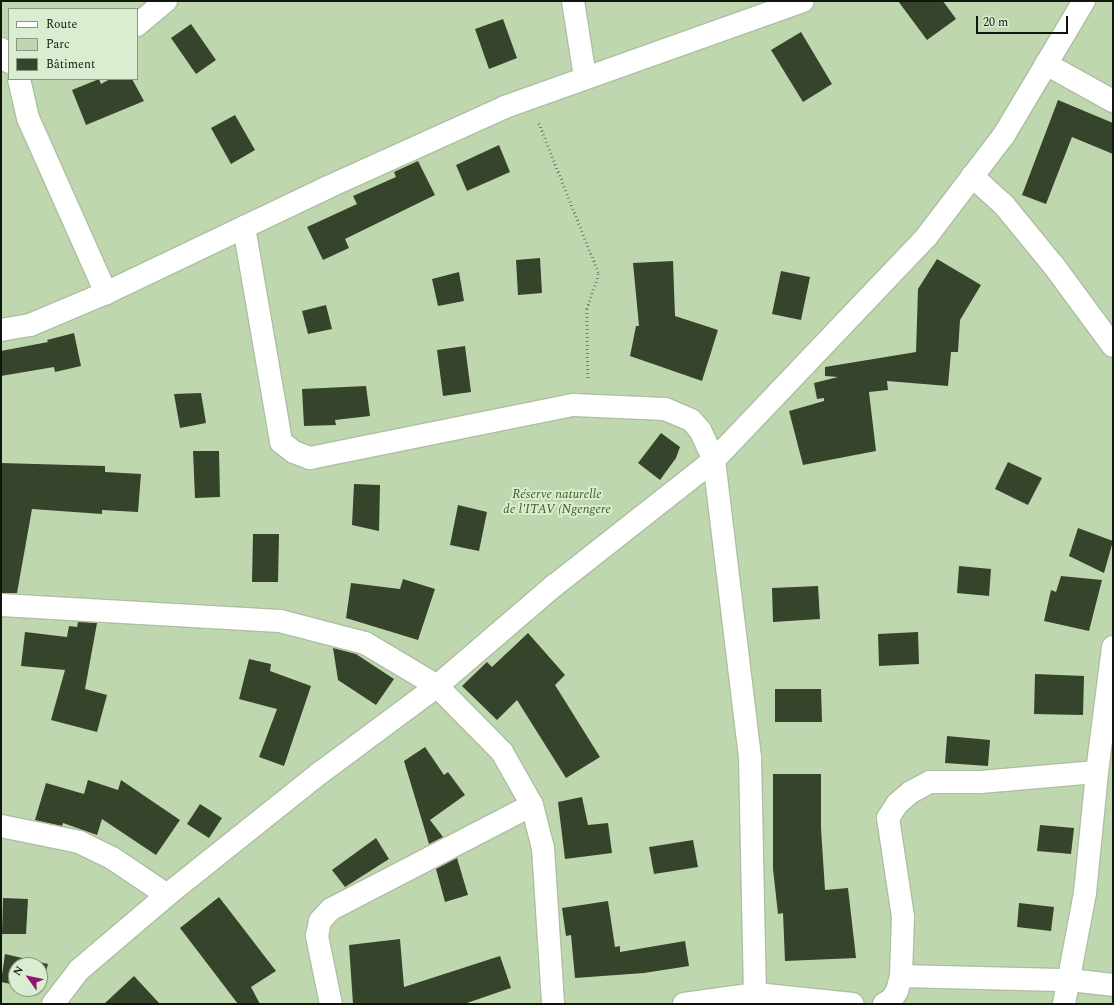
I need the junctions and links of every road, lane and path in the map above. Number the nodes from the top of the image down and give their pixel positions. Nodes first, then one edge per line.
1 (166, 1) edge
2 (572, 1) edge
3 (803, 1) edge
4 (1084, 1) edge
5 (138, 24) edge
6 (1, 49) edge
7 (8, 60) edge
8 (1046, 64) junction
9 (585, 77) junction
10 (11, 80) edge
11 (19, 80) edge
12 (1, 84) edge
13 (530, 98) junction
14 (1113, 100) edge
15 (972, 176) junction
16 (244, 227) junction
17 (106, 293) junction
18 (1, 330) edge
19 (1113, 346) edge
20 (588, 405) junction
21 (714, 460) junction
22 (1, 605) edge
23 (1113, 647) edge
24 (437, 686) junction
25 (1097, 772) junction
26 (532, 805) junction
27 (1, 826) edge
28 (167, 895) junction
29 (900, 976) junction
30 (1070, 980) junction
31 (1113, 984) edge
32 (756, 999) edge
33 (53, 1004) edge
34 (331, 1004) edge
35 (552, 1004) edge
36 (684, 1004) edge
37 (852, 1004) edge
38 (884, 1004) edge
39 (1064, 1004) edge

1 - 5 street
2 - 9 street
3 - 9 street
4 - 8 street
6 - 7 street
8 - 14 street
8 - 15 street
9 - 13 street
10 - 12 street
11 - 17 street
13 - 16 street
13 - 20 path
15 - 19 street
15 - 21 street
16 - 17 street
16 - 20 street
17 - 18 street
20 - 21 street
21 - 24 street
21 - 32 street
22 - 24 street
23 - 25 street
24 - 26 street
24 - 28 street
25 - 29 street
25 - 30 street
26 - 34 street
26 - 35 street
27 - 28 street
28 - 33 street
29 - 30 street
29 - 38 street
30 - 31 street
30 - 39 street
32 - 36 street
32 - 37 street

